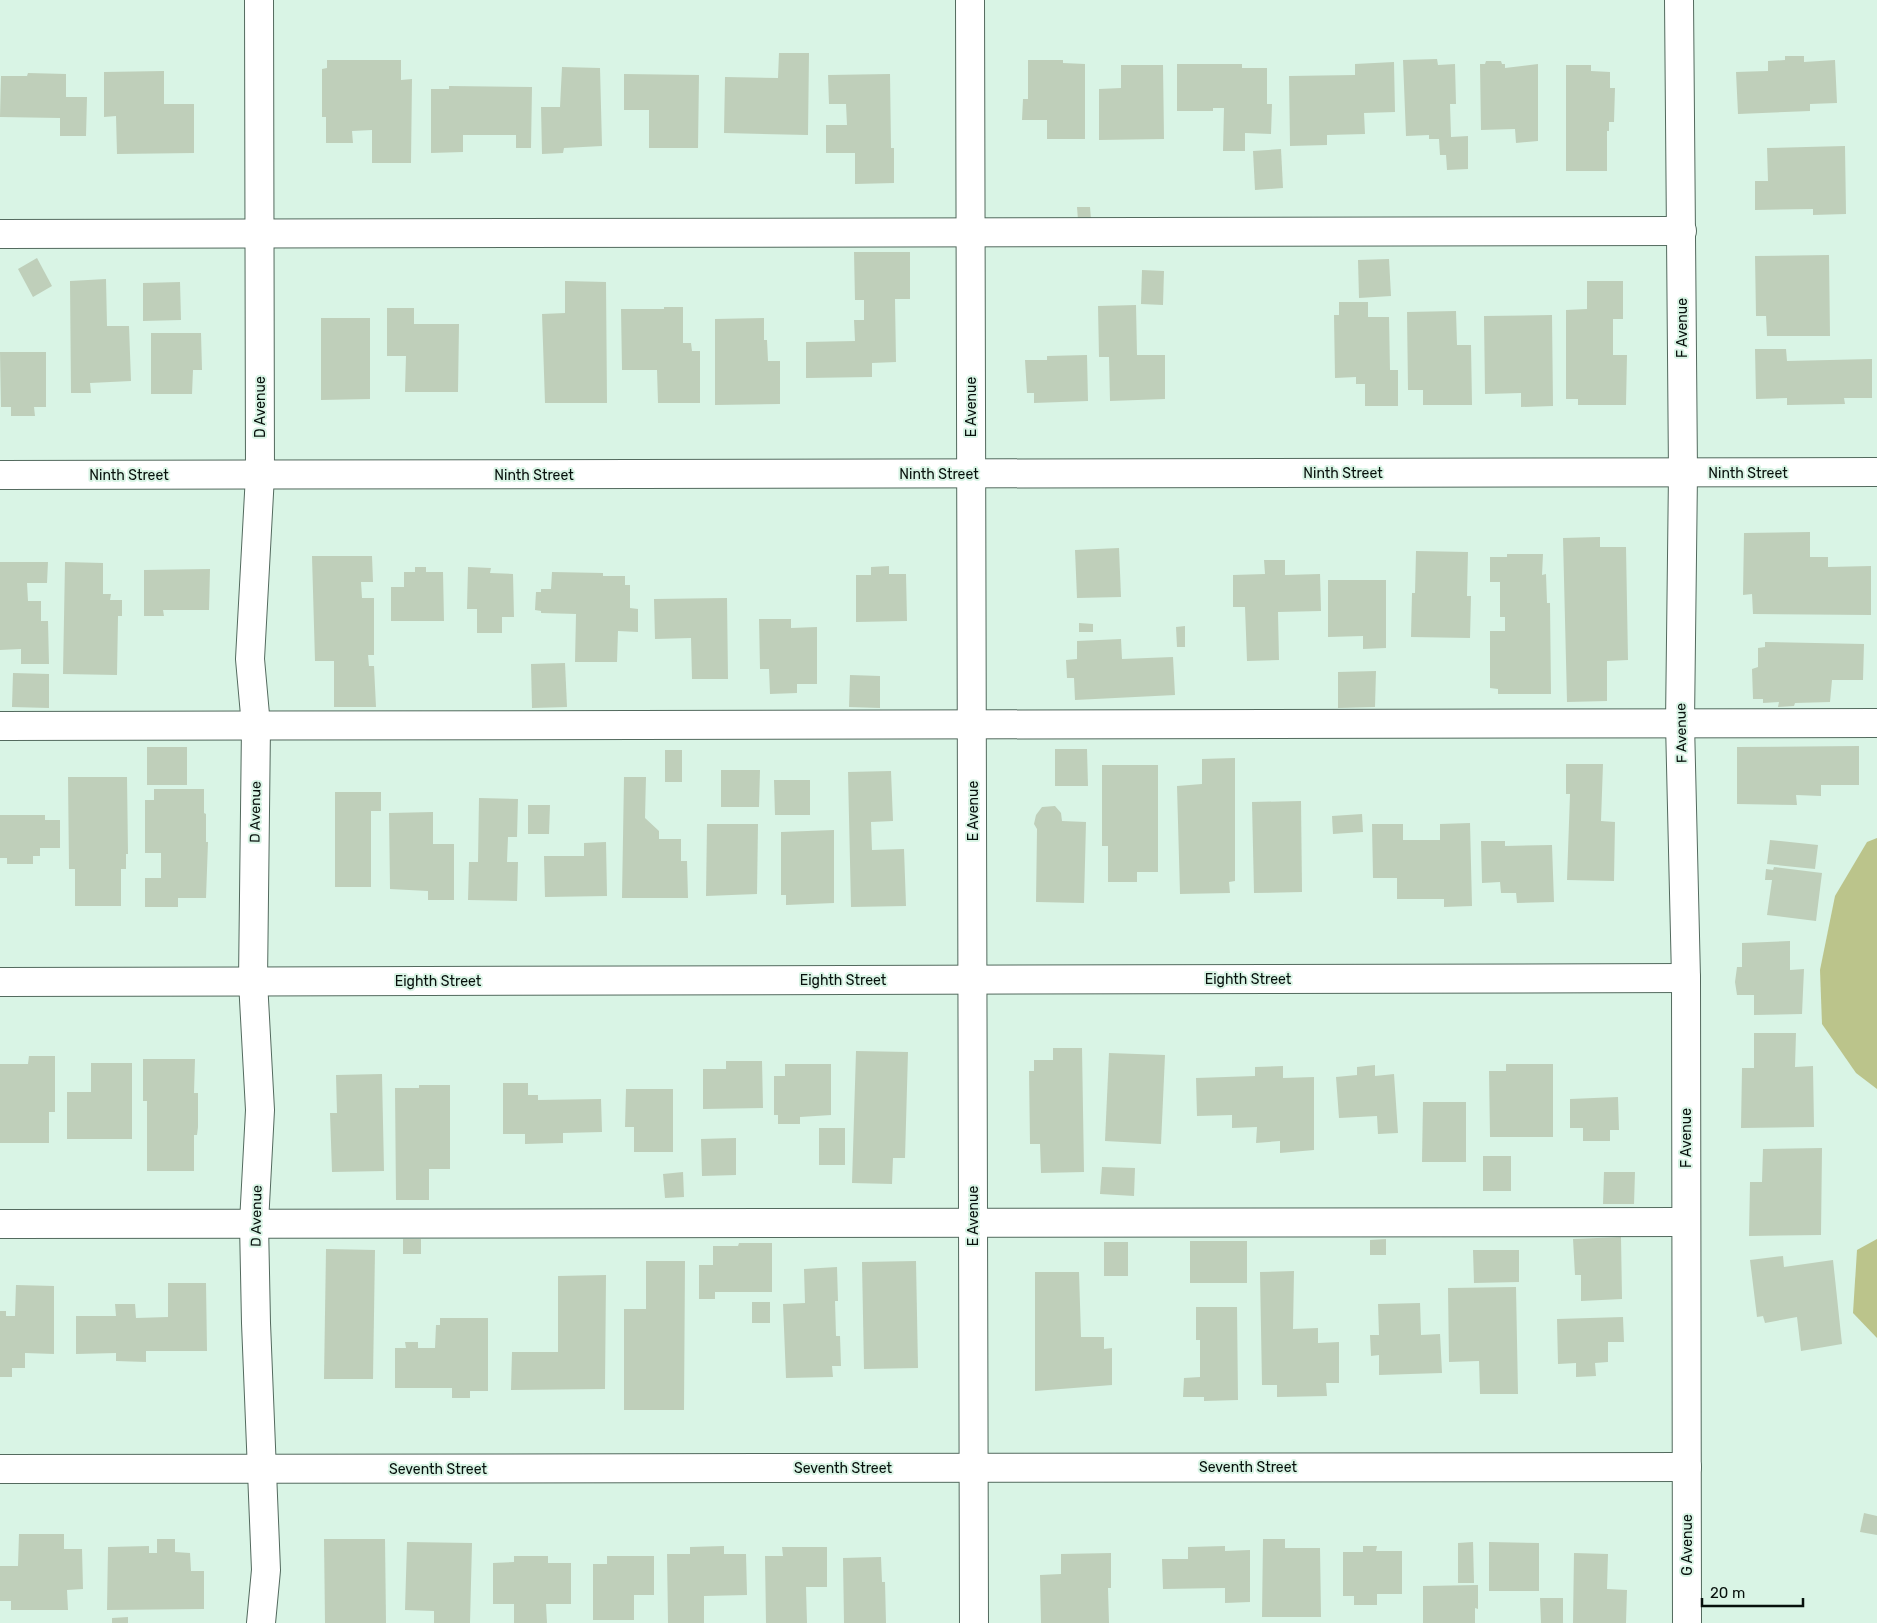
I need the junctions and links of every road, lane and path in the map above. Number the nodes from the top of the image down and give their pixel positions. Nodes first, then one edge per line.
1 (259, 0) edge
2 (970, 0) edge
3 (1679, 0) edge
4 (1682, 231) junction
5 (971, 233) junction
6 (0, 234) edge
7 (260, 234) junction
8 (1877, 472) edge
9 (1683, 473) junction
10 (972, 474) junction
11 (0, 475) edge
12 (260, 475) junction
13 (1680, 723) junction
14 (1877, 723) edge
15 (972, 724) junction
16 (0, 726) edge
17 (256, 726) junction
18 (1686, 978) junction
19 (973, 980) junction
20 (253, 981) junction
21 (0, 982) edge
22 (1686, 1222) junction
23 (254, 1223) junction
24 (973, 1223) junction
25 (0, 1224) edge
26 (1686, 1467) junction
27 (974, 1468) junction
28 (262, 1469) junction
29 (0, 1470) edge
30 (261, 1623) edge
31 (974, 1623) edge
32 (1687, 1623) edge

1 - 7 street, D Avenue
2 - 5 street, E Avenue
3 - 4 street, F Avenue
4 - 5 street
4 - 9 street, F Avenue
5 - 7 street
5 - 10 street, E Avenue
6 - 7 street
7 - 12 street, D Avenue
8 - 9 street, Ninth Street
9 - 10 street, Ninth Street
9 - 13 street, F Avenue
10 - 12 street, Ninth Street
10 - 15 street, E Avenue
11 - 12 street, Ninth Street
12 - 17 street, D Avenue
13 - 14 street
13 - 15 street
13 - 18 street, F Avenue
15 - 17 street
15 - 19 street, E Avenue
16 - 17 street
17 - 20 street, D Avenue
18 - 19 street, Eighth Street
18 - 22 street, F Avenue
19 - 20 street, Eighth Street
19 - 24 street, E Avenue
20 - 21 street, Eighth Street
20 - 23 street, D Avenue
22 - 24 street
22 - 26 street, F Avenue
23 - 24 street
23 - 25 street
23 - 28 street, D Avenue
24 - 27 street, E Avenue
26 - 27 street, Seventh Street
26 - 32 street, G Avenue
27 - 28 street, Seventh Street
27 - 31 street, E Avenue
28 - 29 street, Seventh Street
28 - 30 street, D Avenue

